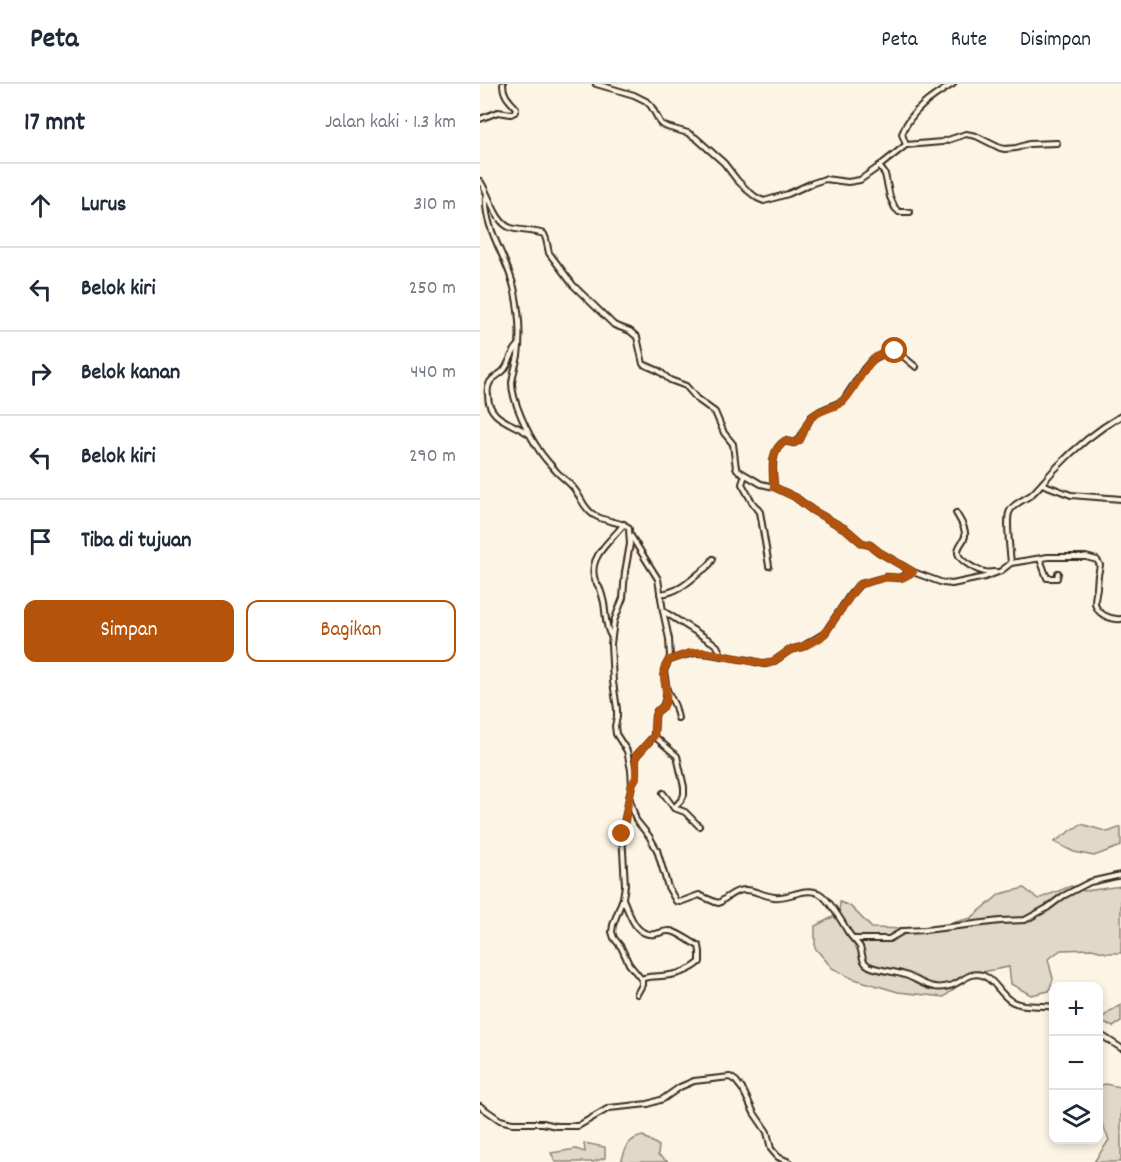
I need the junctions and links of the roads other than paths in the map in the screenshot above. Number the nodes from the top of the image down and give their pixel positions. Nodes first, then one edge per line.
1 (503, 84) edge
2 (596, 84) edge
3 (953, 84) edge
4 (480, 119) edge
5 (1057, 143) dead end
6 (906, 145) junction
7 (879, 166) junction
8 (480, 181) edge
9 (486, 196) junction
10 (910, 212) dead end
11 (518, 345) junction
12 (916, 367) dead end
13 (1121, 416) edge
14 (530, 434) junction
15 (745, 475) junction
16 (1042, 484) junction
17 (774, 487) junction
18 (1121, 500) edge
19 (956, 513) dead end
20 (624, 525) junction
21 (630, 535) junction
22 (1040, 559) junction
23 (713, 560) dead end
24 (1011, 563) junction
25 (769, 566) dead end
26 (1001, 571) junction
27 (913, 572) junction
28 (1058, 573) dead end
29 (660, 594) junction
30 (663, 611) junction
31 (1121, 620) edge
32 (612, 636) junction
33 (722, 656) junction
34 (669, 660) junction
35 (667, 690) junction
36 (678, 718) dead end
37 (654, 736) junction
38 (632, 784) junction
39 (663, 793) dead end
40 (630, 800) junction
41 (674, 808) junction
42 (699, 826) dead end
43 (1121, 875) edge
44 (623, 898) junction
45 (853, 939) junction
46 (641, 979) junction
47 (637, 993) dead end
48 (1049, 1006) edge
49 (1103, 1036) edge
50 (1121, 1048) edge
51 (480, 1106) edge
52 (789, 1162) edge

1 - 4 street
2 - 7 street
3 - 6 street
5 - 6 street
6 - 7 street
7 - 10 street
8 - 9 street
9 - 11 street
9 - 15 street
11 - 14 street
11 - 14 street
12 - 17 street
13 - 16 street
14 - 20 street
15 - 17 street
15 - 25 street
16 - 18 street
16 - 24 street
17 - 27 street
19 - 26 street
20 - 21 street
20 - 32 street
21 - 29 street
21 - 32 street
22 - 24 street
22 - 28 street
22 - 31 street
23 - 29 street
24 - 26 street
26 - 27 street
27 - 33 street
29 - 30 street
30 - 33 street
30 - 34 street
32 - 38 street
33 - 34 street
34 - 35 street
35 - 36 street
35 - 37 street
37 - 38 street
37 - 41 street
38 - 40 street
39 - 41 street
40 - 44 street
40 - 45 street
41 - 42 street
43 - 45 street
44 - 46 street
44 - 46 street
45 - 48 street
46 - 47 street
49 - 50 street
51 - 52 street

